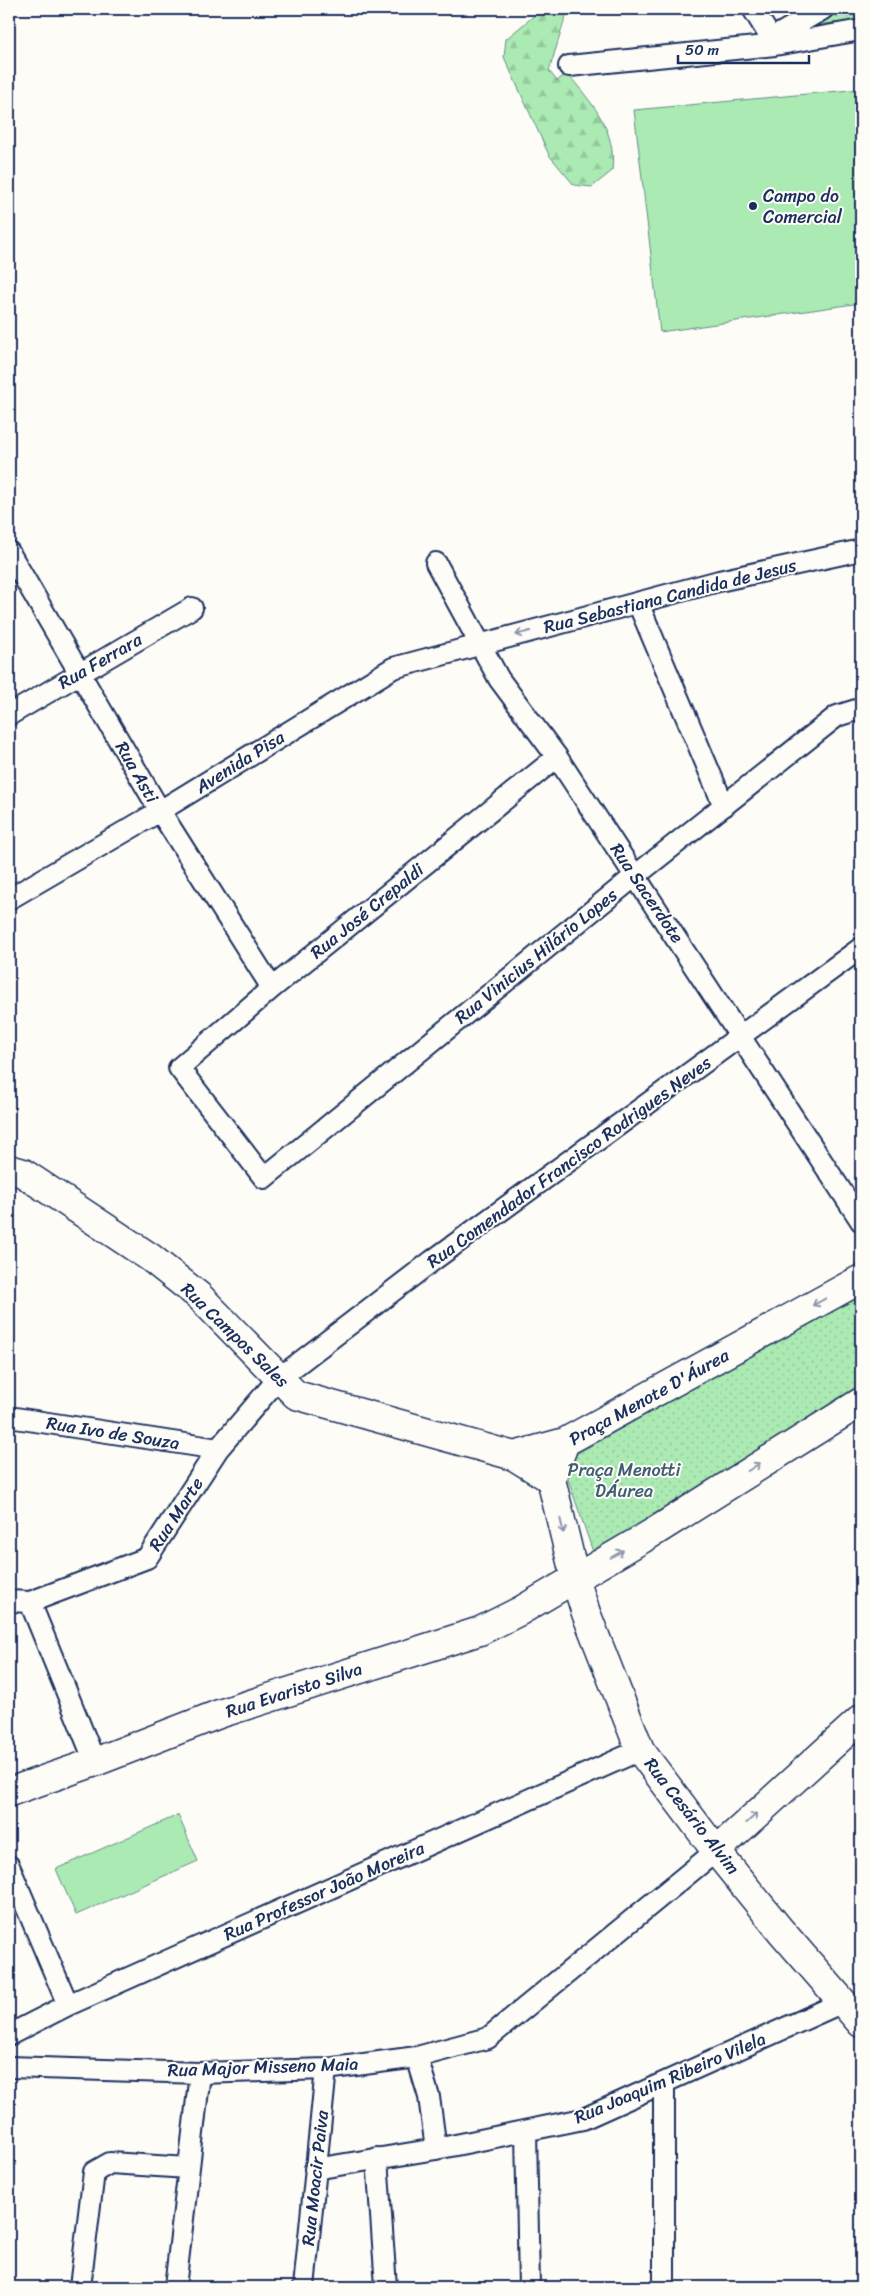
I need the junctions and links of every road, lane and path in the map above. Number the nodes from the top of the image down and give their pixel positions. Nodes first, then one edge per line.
1 (753, 9) edge
2 (823, 9) edge
3 (861, 30) edge
4 (773, 42) junction
5 (570, 66) dead end
6 (861, 550) edge
7 (9, 552) edge
8 (436, 563) dead end
9 (638, 603) junction
10 (192, 608) dead end
11 (479, 645) junction
12 (79, 673) junction
13 (861, 710) edge
14 (9, 715) edge
15 (557, 757) junction
16 (724, 806) junction
17 (160, 811) junction
18 (635, 876) junction
19 (9, 899) edge
20 (861, 948) edge
21 (272, 988) junction
22 (742, 1036) junction
23 (179, 1068) joint
24 (9, 1169) edge
25 (861, 1221) edge
26 (861, 1279) edge
27 (278, 1379) junction
28 (861, 1402) edge
29 (9, 1417) edge
30 (565, 1442) junction
31 (218, 1449) junction
32 (514, 1456) junction
33 (551, 1479) junction
34 (575, 1578) junction
35 (9, 1600) edge
36 (30, 1602) junction
37 (861, 1719) edge
38 (640, 1750) junction
39 (94, 1762) junction
40 (9, 1792) edge
41 (716, 1851) junction
42 (9, 1866) edge
43 (843, 2002) junction
44 (68, 2005) junction
45 (861, 2023) edge
46 (9, 2035) edge
47 (417, 2057) junction
48 (9, 2067) edge
49 (326, 2069) junction
50 (200, 2072) junction
51 (664, 2083) junction
52 (526, 2131) junction
53 (436, 2149) junction
54 (377, 2158) junction
55 (188, 2168) junction
56 (315, 2169) junction
57 (80, 2287) edge
58 (175, 2287) edge
59 (304, 2287) edge
60 (386, 2287) edge
61 (530, 2287) edge
62 (664, 2287) edge

1 - 4 street
2 - 4 street
3 - 4 street
4 - 5 street
6 - 9 street, Rua Sebastiana Candida de Jesus
7 - 12 street, Rua Asti
8 - 11 street, Rua Sacerdote
9 -> 11 street, Rua Sebastiana Candida de Jesus
9 - 16 street
10 - 12 street, Rua Ferrara
11 - 15 street, Rua Sacerdote
11 - 17 street, Avenida Pisa
12 - 14 street, Rua Ferrara
12 - 17 street, Rua Asti
13 - 16 street, Rua Vinicius Hilário Lopes
15 - 18 street, Rua Sacerdote
15 - 21 street, Rua José Crepaldi
16 - 18 street, Rua Vinicius Hilário Lopes
17 - 19 street, Avenida Pisa
17 - 21 street, Rua Asti
18 - 22 street, Rua Sacerdote
18 - 23 street, Rua Vinicius Hilário Lopes
20 - 22 street, Rua Comendador Francisco Rodrigues Neves
21 - 23 street, Rua José Crepaldi
22 - 25 street, Rua Sacerdote
22 - 27 street, Rua Comendador Francisco Rodrigues Neves
24 - 27 street, Rua Campos Sales
26 -> 30 street, Praça Menote D'Áurea
27 - 31 street, Rua Marte
27 - 32 street, Rua Campos Sales
34 -> 28 street
29 - 31 street, Rua Ivo de Souza
30 - 32 street
30 - 33 street, Praça Menote D'Áurea
31 - 36 street, Rua Marte
32 - 33 street, Rua Campos Sales
33 -> 34 street
34 - 38 street, Rua Cesário Alvim
34 - 39 street, Rua Evaristo Silva
35 - 36 street, Rua Marte
36 - 39 street
41 -> 37 street
38 - 41 street, Rua Cesário Alvim
38 - 44 street, Rua Professor João Moreira
39 - 40 street, Rua Evaristo Silva
41 - 43 street, Rua Cesário Alvim
41 - 47 street, Rua Major Misseno Maia
42 - 44 street
43 - 45 street, Rua Cesário Alvim
43 - 51 street, Rua Joaquim Ribeiro Vilela
44 - 46 street, Rua Professor João Moreira
47 - 49 street, Rua Major Misseno Maia
47 - 53 street
48 - 50 street, Rua Major Misseno Maia
49 - 50 street, Rua Major Misseno Maia
49 - 56 street, Rua Moacir Paiva
50 - 55 street
51 - 52 street, Rua Joaquim Ribeiro Vilela
51 - 62 street
52 - 53 street, Rua Joaquim Ribeiro Vilela
52 - 61 street
53 - 54 street, Rua Joaquim Ribeiro Vilela
54 - 56 street, Rua Joaquim Ribeiro Vilela
54 - 60 street
55 - 57 street
55 - 58 street
56 - 59 street, Rua Moacir Paiva

